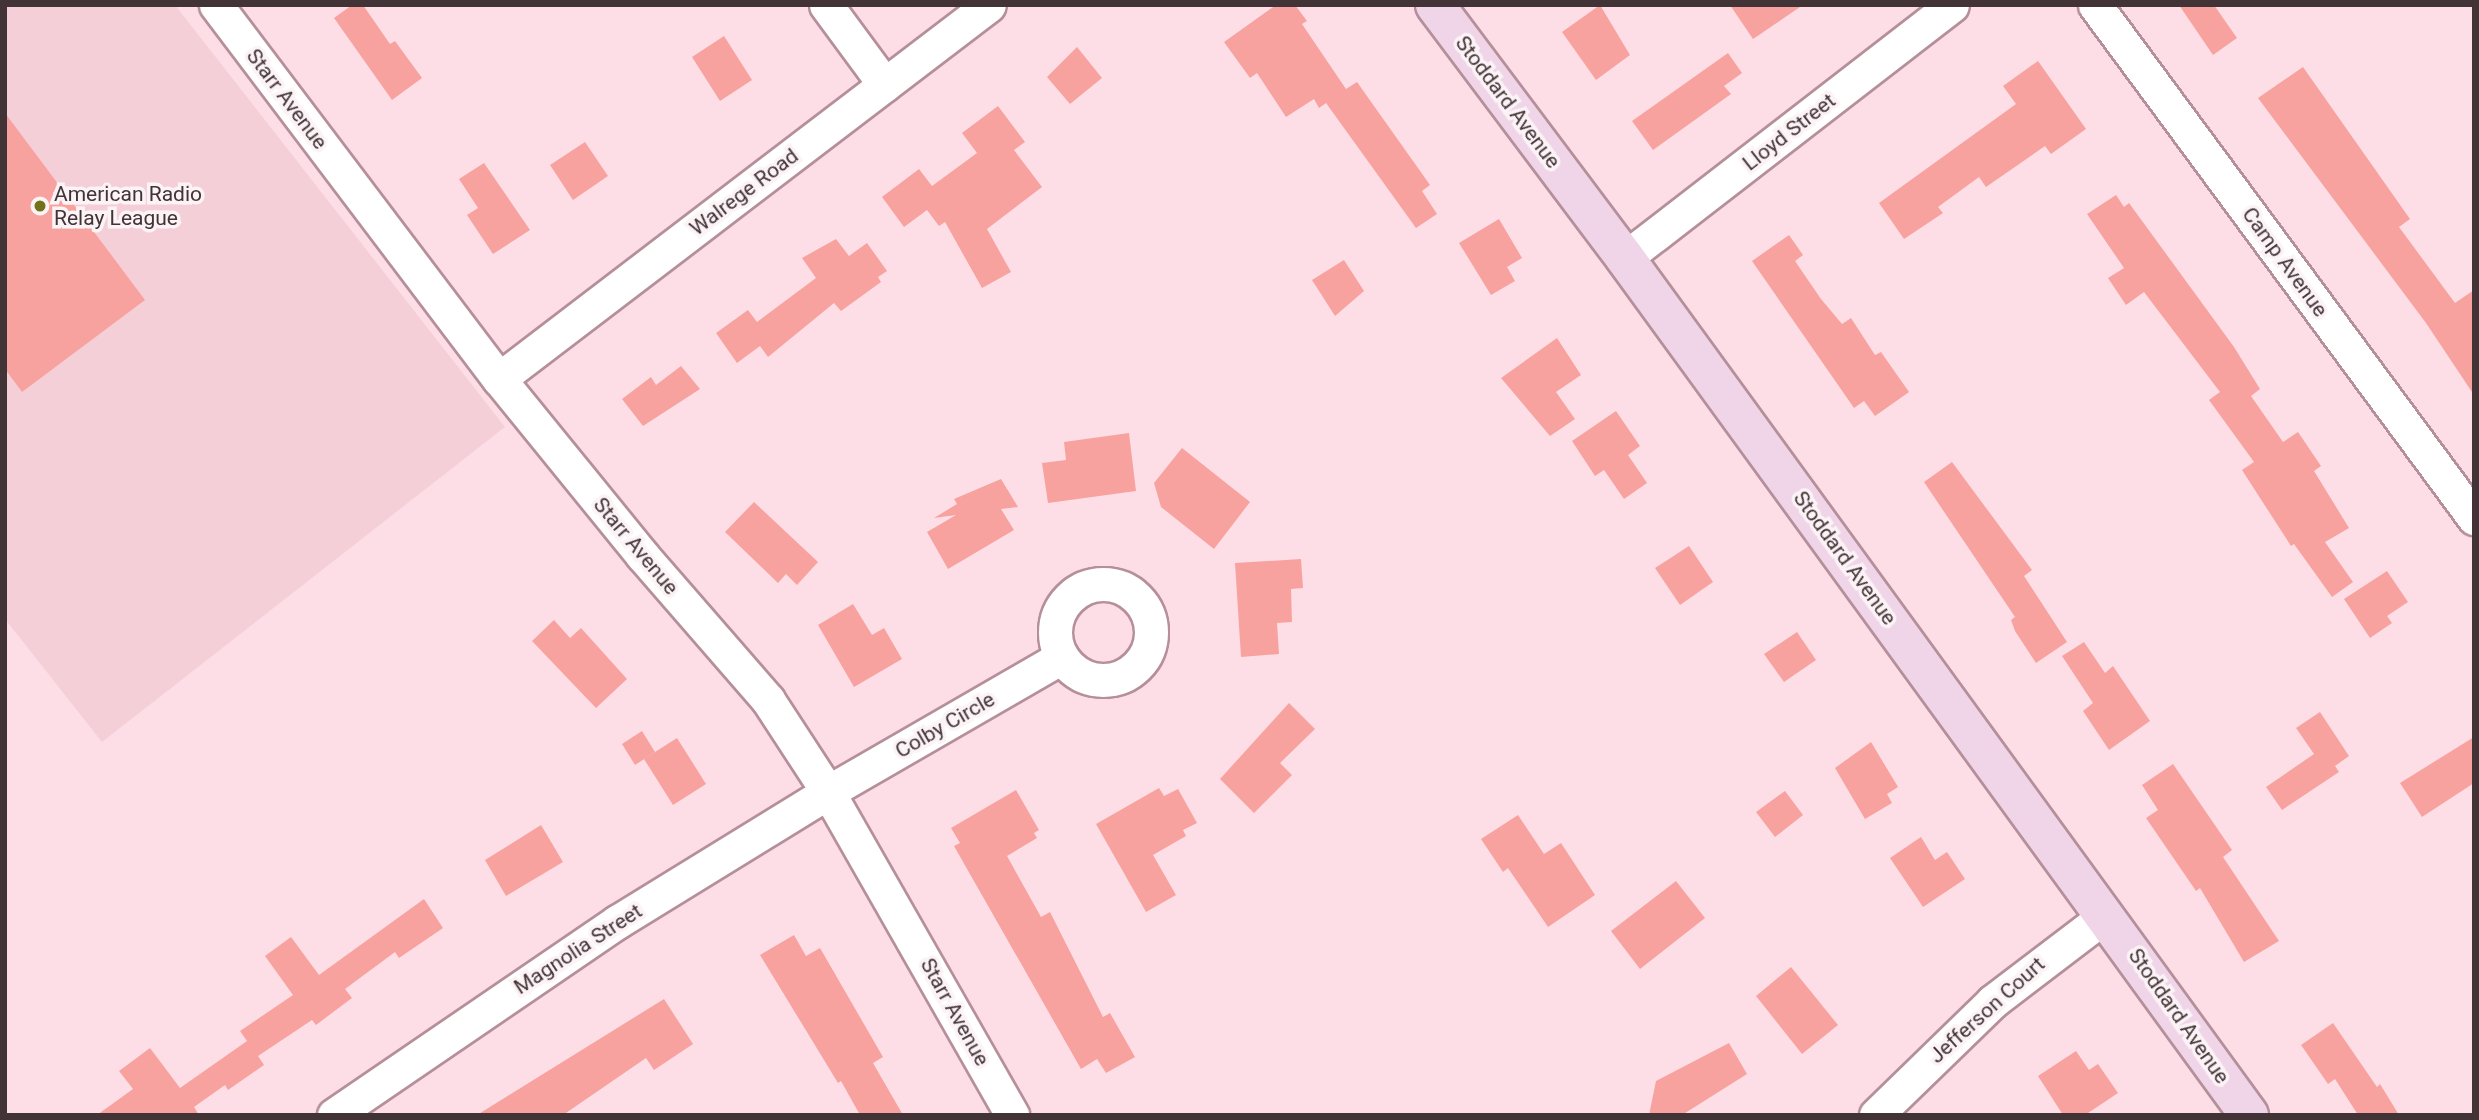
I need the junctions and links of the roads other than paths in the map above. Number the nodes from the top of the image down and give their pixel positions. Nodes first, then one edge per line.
1 (216, 5) edge
2 (825, 5) edge
3 (989, 5) edge
4 (1435, 5) edge
5 (1952, 5) edge
6 (2095, 5) edge
7 (885, 85) junction
8 (1625, 258) junction
9 (499, 379) junction
10 (2474, 518) edge
11 (1062, 657) dead end
12 (828, 792) junction
13 (2106, 915) junction
14 (334, 1115) edge
15 (1012, 1115) edge
16 (1876, 1115) edge
17 (2249, 1115) edge

1 - 9 street, Starr Avenue
2 - 7 street
3 - 7 street, Walrege Road
4 - 8 street, Stoddard Avenue
5 - 8 street, Lloyd Street
6 - 10 street, Camp Avenue
7 - 9 street, Walrege Road
8 - 13 street, Stoddard Avenue
9 - 12 street, Starr Avenue
11 - 12 street, Colby Circle
12 - 14 street, Magnolia Street
12 - 15 street, Starr Avenue
13 - 16 street, Jefferson Court
13 - 17 street, Stoddard Avenue

